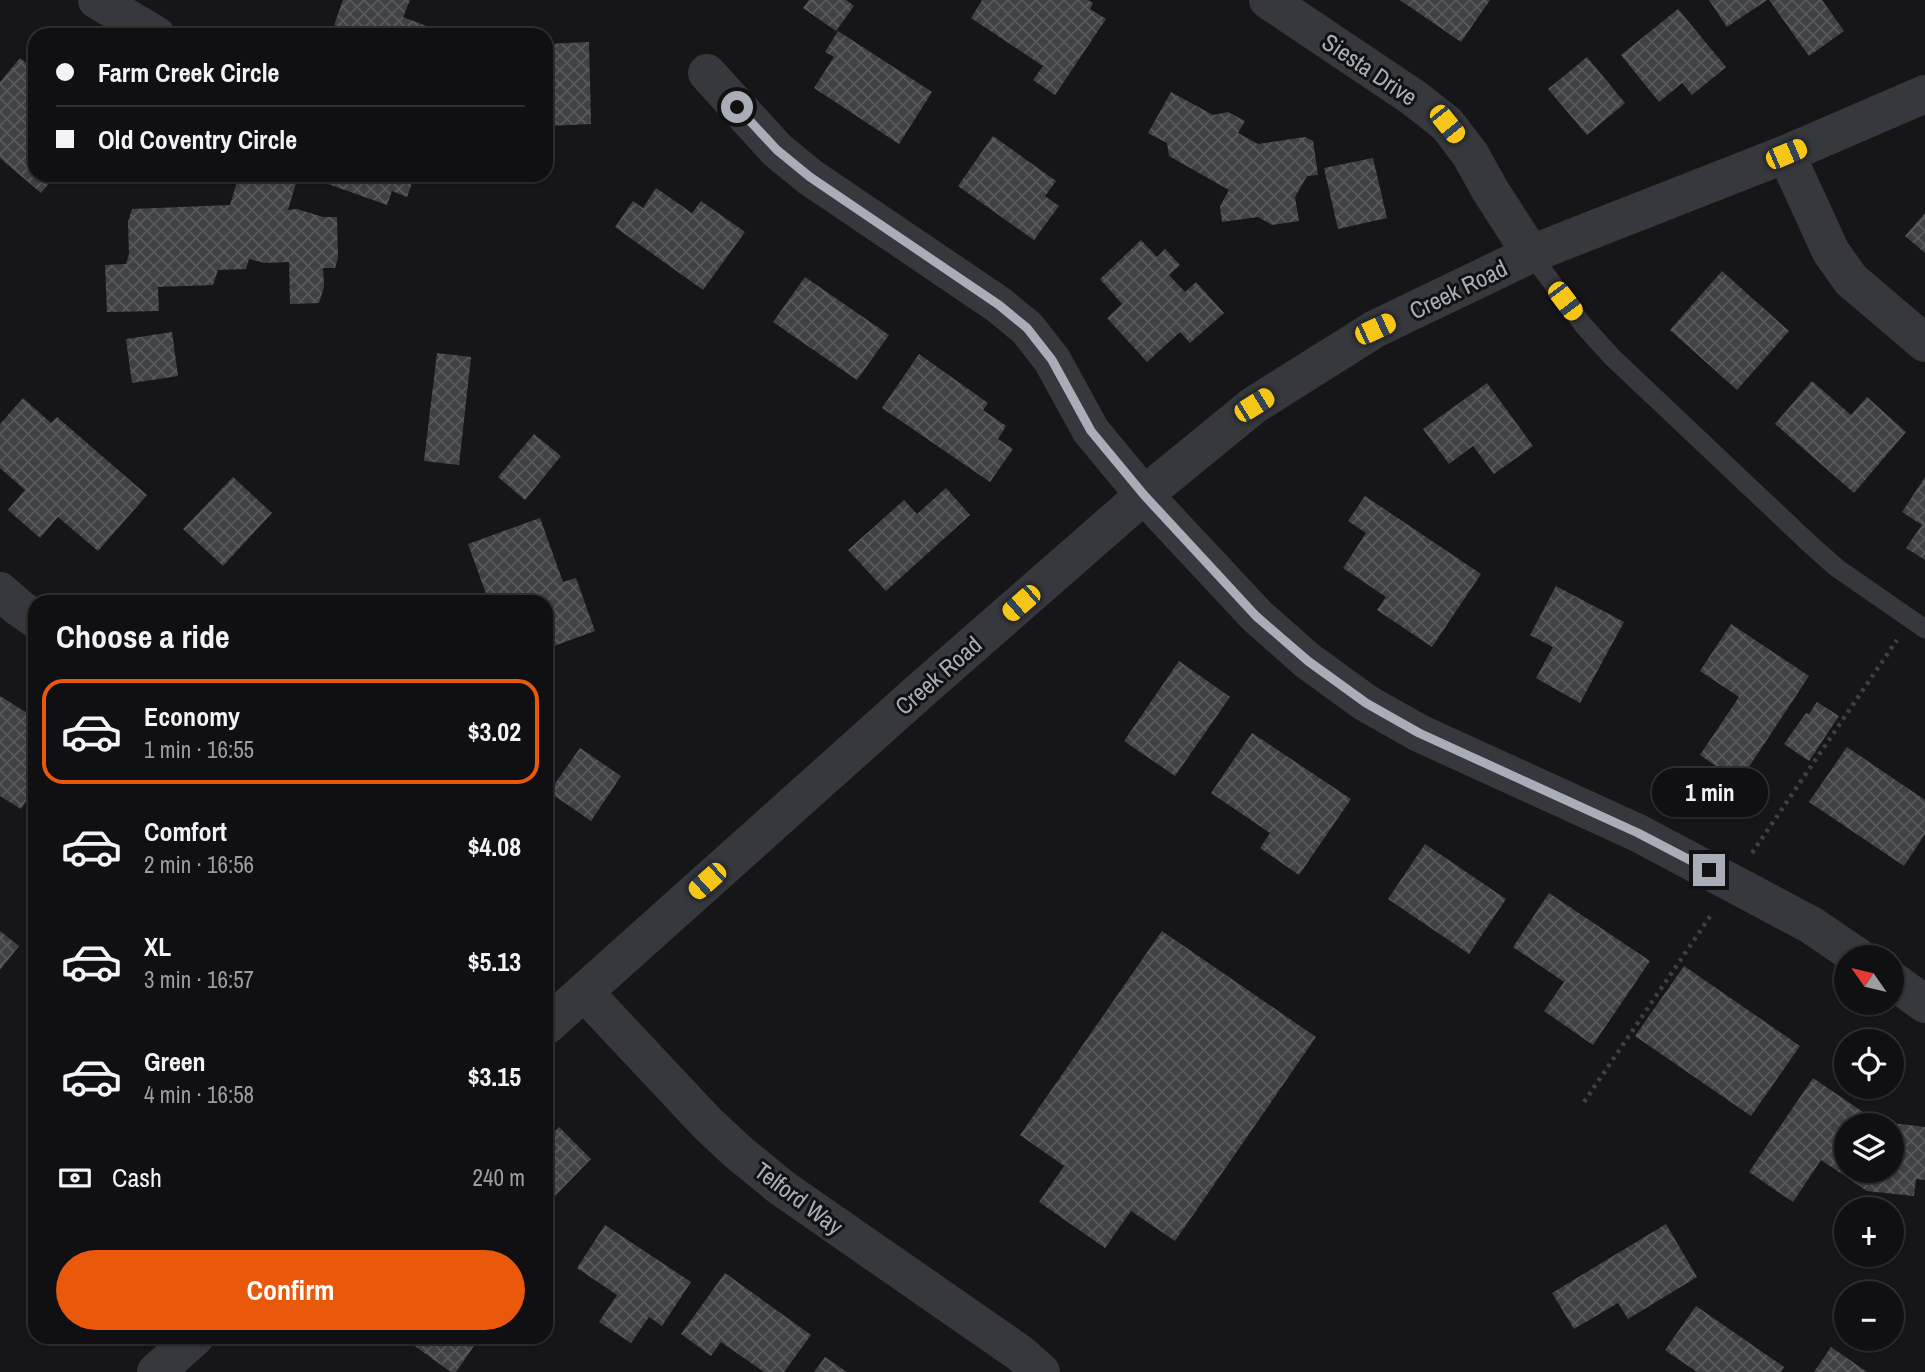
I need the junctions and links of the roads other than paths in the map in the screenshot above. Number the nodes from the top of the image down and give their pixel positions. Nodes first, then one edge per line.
1 (97, 0) edge
2 (1268, 0) edge
3 (144, 28) edge
4 (707, 74) dead end
5 (1925, 94) edge
6 (1786, 154) junction
7 (1531, 254) junction
8 (1925, 343) edge
9 (1144, 495) junction
10 (0, 591) edge
11 (28, 613) edge
12 (1925, 629) edge
13 (1840, 945) edge
14 (1904, 989) edge
15 (584, 992) junction
16 (1925, 1004) edge
17 (553, 1020) edge
18 (187, 1344) edge
19 (156, 1372) edge
20 (1041, 1372) edge

1 - 3 street
2 - 7 street, Siesta Drive
4 - 9 street
5 - 6 street, Creek Road
6 - 7 street, Creek Road
6 - 8 street
7 - 9 street, Creek Road
7 - 12 lane
9 - 13 street
9 - 15 street, Creek Road
10 - 11 street
14 - 16 street
15 - 17 street, Creek Road
15 - 20 street, Telford Way
18 - 19 street

